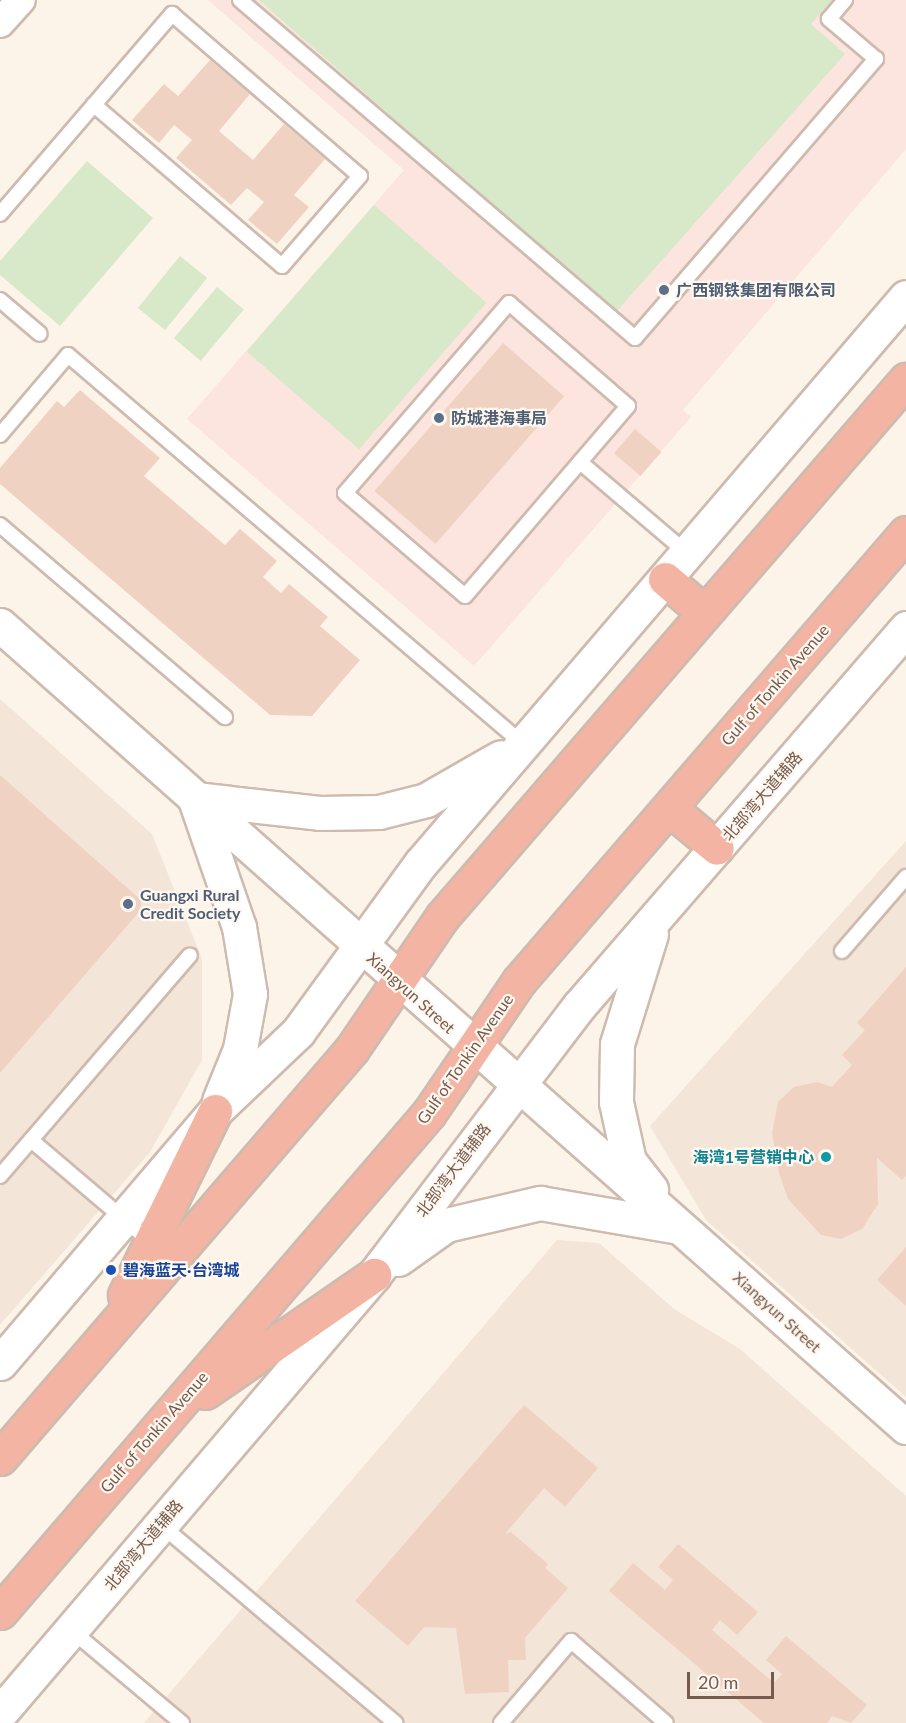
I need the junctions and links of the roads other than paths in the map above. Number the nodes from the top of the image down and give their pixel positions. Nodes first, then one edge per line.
1 (21, 0) edge
2 (240, 0) edge
3 (845, 0) edge
4 (0, 23) edge
5 (94, 105) junction
6 (0, 214) edge
7 (906, 297) edge
8 (0, 300) edge
9 (40, 334) dead end
10 (906, 380) edge
11 (0, 435) edge
12 (580, 462) junction
13 (0, 525) edge
14 (906, 533) edge
15 (687, 553) junction
16 (665, 579) junction
17 (705, 613) junction
18 (0, 625) edge
19 (906, 628) edge
20 (225, 717) dead end
21 (523, 744) junction
22 (195, 800) junction
23 (669, 808) junction
24 (717, 848) junction
25 (906, 877) edge
26 (656, 919) junction
27 (360, 947) junction
28 (842, 951) dead end
29 (190, 955) dead end
30 (398, 982) junction
31 (473, 1048) junction
32 (516, 1087) junction
33 (215, 1111) junction
34 (31, 1140) junction
35 (0, 1176) edge
36 (123, 1219) junction
37 (682, 1228) junction
38 (151, 1242) junction
39 (374, 1275) junction
40 (105, 1337) junction
41 (0, 1363) edge
42 (166, 1418) junction
43 (906, 1427) edge
44 (0, 1458) edge
45 (161, 1524) junction
46 (0, 1612) edge
47 (71, 1630) junction
48 (0, 1713) edge
49 (182, 1723) edge
50 (395, 1723) edge
51 (501, 1723) edge
52 (666, 1723) edge

1 - 4 street
2 - 3 lane
5 - 5 lane
5 - 6 lane
7 - 15 main road
8 - 9 lane
10 - 17 highway
11 - 21 lane
12 - 12 lane
12 - 15 lane
13 - 20 lane
14 - 23 highway, Gulf of Tonkin Avenue
15 - 16 main road
16 - 17 highway
16 - 21 main road
17 - 30 highway
18 - 22 main road, Xiangyun Street
19 - 24 main road, 北部湾大道辅路
21 - 22 main road
21 - 27 main road
22 - 27 main road, Xiangyun Street
22 - 33 main road
23 - 24 highway
23 - 31 highway, Gulf of Tonkin Avenue
24 - 26 main road, 北部湾大道辅路
25 - 28 lane
26 - 32 main road, 北部湾大道辅路
26 - 37 main road
27 - 30 main road, Xiangyun Street
27 - 33 main road
29 - 34 lane
30 - 31 main road, Xiangyun Street
30 - 40 highway
31 - 32 main road, Xiangyun Street
31 - 42 highway, Gulf of Tonkin Avenue
32 - 37 main road, Xiangyun Street
32 - 39 main road, 北部湾大道辅路
33 - 36 main road
33 - 38 highway
34 - 35 lane
34 - 36 lane
36 - 38 lane
36 - 41 main road
37 - 39 main road
37 - 43 main road, Xiangyun Street
38 - 40 highway
39 - 42 highway
39 - 45 main road, 北部湾大道辅路
40 - 44 highway
42 - 46 highway, Gulf of Tonkin Avenue
45 - 47 main road, 北部湾大道辅路
45 - 50 lane
47 - 48 main road, 北部湾大道辅路
47 - 49 lane
51 - 52 lane

